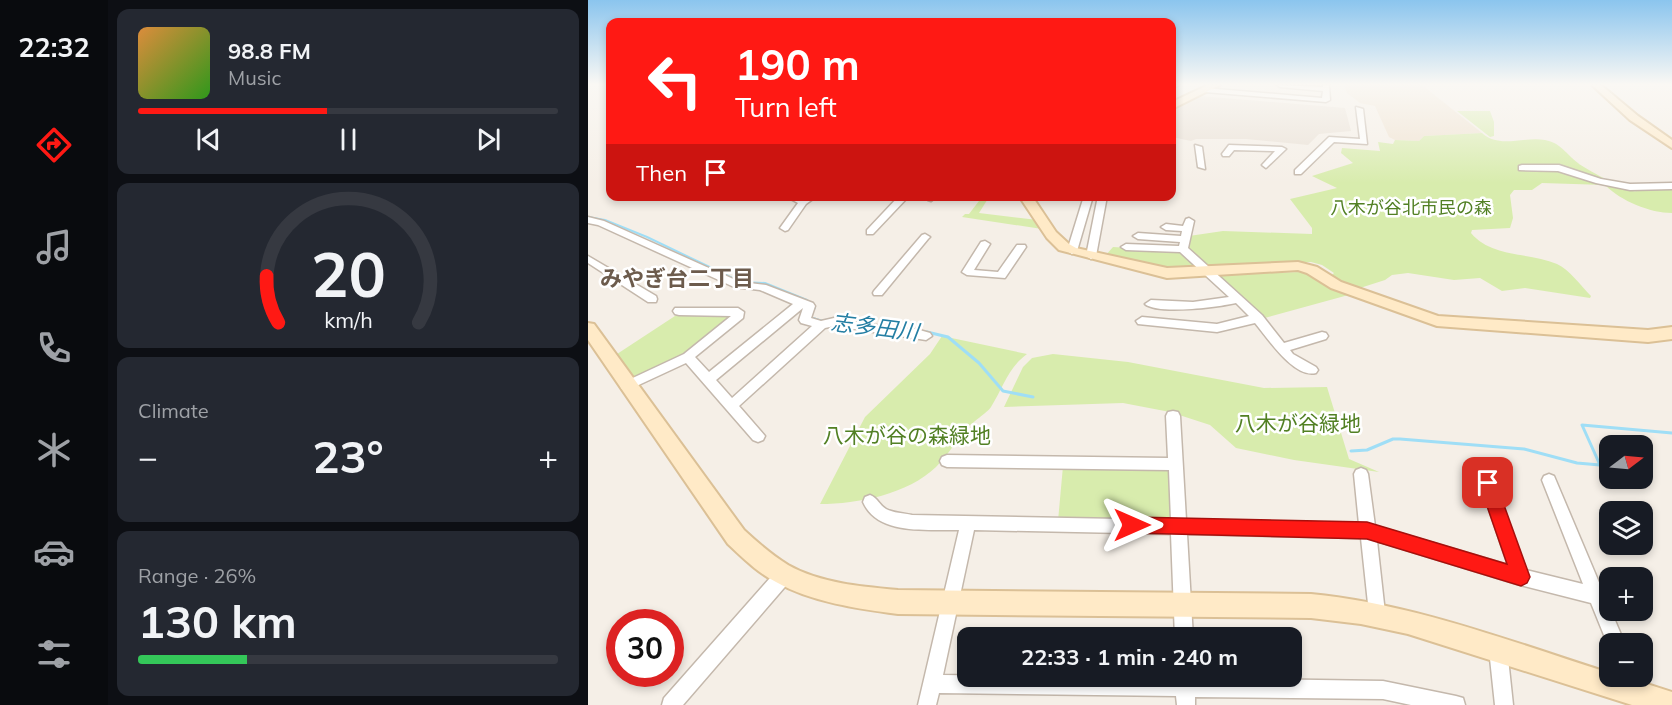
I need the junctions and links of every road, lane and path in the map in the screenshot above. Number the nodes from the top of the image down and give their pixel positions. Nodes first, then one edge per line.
1 (1360, 118) edge
2 (1634, 118) edge
3 (1672, 145) edge
4 (1198, 147) dead end
5 (1226, 154) dead end
6 (1266, 165) dead end
7 (1202, 167) dead end
8 (1522, 168) dead end
9 (1298, 172) dead end
10 (1672, 186) edge
11 (900, 201) edge
12 (1029, 201) edge
13 (1087, 201) edge
14 (1102, 201) edge
15 (803, 202) edge
16 (590, 222) edge
17 (1166, 227) dead end
18 (786, 228) dead end
19 (870, 232) dead end
20 (1186, 235) junction
21 (1138, 236) dead end
22 (925, 237) dead end
23 (985, 244) dead end
24 (1021, 247) dead end
25 (1126, 247) dead end
26 (1072, 251) junction
27 (1091, 256) junction
28 (588, 259) edge
29 (1206, 271) junction
30 (878, 293) dead end
31 (652, 299) dead end
32 (1235, 300) junction
33 (800, 304) junction
34 (1151, 304) dead end
35 (679, 311) dead end
36 (1258, 318) junction
37 (1142, 321) dead end
38 (821, 325) junction
39 (588, 328) edge
40 (1672, 333) edge
41 (926, 336) dead end
42 (1322, 336) dead end
43 (1281, 348) junction
44 (688, 357) junction
45 (1312, 370) dead end
46 (708, 380) junction
47 (627, 386) junction
48 (731, 406) junction
49 (1173, 416) dead end
50 (758, 436) dead end
51 (947, 461) dead end
52 (1175, 464) junction
53 (1361, 474) dead end
54 (1549, 480) dead end
55 (1488, 483) dead end
56 (870, 502) dead end
57 (968, 524) junction
58 (1179, 526) junction
59 (1367, 531) junction
60 (784, 575) junction
61 (1521, 577) junction
62 (1597, 596) junction
63 (950, 602) junction
64 (1183, 605) junction
65 (1377, 613) junction
66 (1184, 627) edge
67 (1612, 633) edge
68 (1498, 649) junction
69 (1599, 676) edge
70 (932, 684) junction
71 (1635, 687) edge
72 (1186, 689) edge
73 (670, 705) edge
74 (927, 705) edge
75 (1456, 705) edge
76 (1504, 705) edge
77 (1672, 705) edge

1 - 9 street
2 - 3 street
4 - 7 street
5 - 6 street
8 - 10 street
11 - 19 street
12 - 26 street
13 - 26 street
14 - 27 street
15 - 18 street
16 - 33 street
17 - 20 street
20 - 21 street
20 - 25 street
20 - 29 street
22 - 30 street
23 - 24 street
26 - 27 street
27 - 29 street
28 - 31 street
29 - 32 street
29 - 40 street
32 - 34 street
32 - 36 street
33 - 38 street
33 - 46 street
35 - 44 street
36 - 37 street
36 - 43 street
38 - 41 street
38 - 48 street
39 - 47 street
42 - 43 street
43 - 45 street
44 - 46 street
44 - 47 street
46 - 48 street
47 - 60 street
48 - 50 street
49 - 52 street
51 - 52 street
52 - 58 street
53 - 59 street
54 - 62 street
55 - 61 street
56 - 57 street
57 - 58 street
57 - 63 street
58 - 59 street
58 - 64 street
59 - 61 street
59 - 65 street
60 - 63 street
60 - 73 street
61 - 62 street
62 - 67 street
63 - 64 street
63 - 70 street
64 - 65 street
64 - 66 street
65 - 68 street
68 - 69 street
68 - 76 street
70 - 72 street
70 - 74 street
71 - 77 street
72 - 75 street

